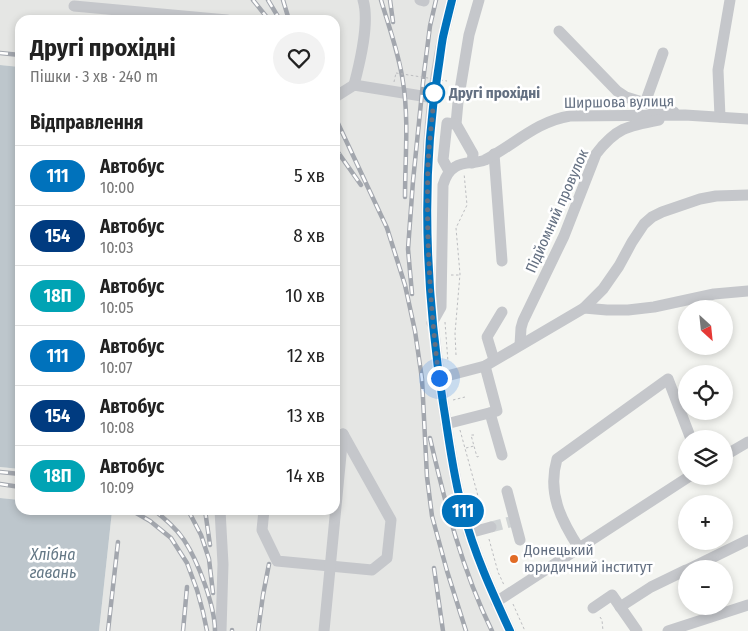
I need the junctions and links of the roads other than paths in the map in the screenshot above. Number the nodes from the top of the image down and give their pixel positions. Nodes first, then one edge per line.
1 (363, 0) edge
2 (420, 0) edge
3 (424, 0) edge
4 (452, 0) edge
5 (479, 0) edge
6 (730, 0) edge
7 (74, 6) dead end
8 (172, 15) edge
9 (559, 31) dead end
10 (664, 53) dead end
11 (354, 85) junction
12 (340, 94) edge
13 (434, 98) junction
14 (645, 103) junction
15 (685, 115) junction
16 (720, 117) junction
17 (748, 119) edge
18 (456, 124) junction
19 (494, 154) junction
20 (468, 163) junction
21 (449, 171) junction
22 (748, 195) edge
23 (502, 261) dead end
24 (748, 291) edge
25 (584, 308) junction
26 (502, 312) dead end
27 (432, 323) junction
28 (520, 345) junction
29 (489, 363) junction
30 (444, 377) junction
31 (490, 412) junction
32 (446, 424) junction
33 (688, 430) edge
34 (340, 436) edge
35 (748, 442) edge
36 (733, 451) edge
37 (502, 455) dead end
38 (678, 484) edge
39 (507, 491) dead end
40 (220, 515) edge
41 (264, 515) edge
42 (333, 515) edge
43 (489, 528) tunnel mouth
44 (470, 533) junction
45 (520, 540) dead end
46 (748, 540) edge
47 (579, 548) junction
48 (708, 560) edge
49 (330, 566) junction
50 (678, 575) edge
51 (496, 602) junction
52 (748, 605) edge
53 (620, 607) junction
54 (593, 608) dead end
55 (221, 631) edge
56 (324, 631) edge
57 (510, 631) edge
58 (637, 631) edge
59 (668, 631) edge

1 - 11 street
2 - 3 street
4 - 13 street
5 - 18 street
6 - 16 street
7 - 8 street
9 - 14 street
10 - 14 street
11 - 12 street
11 - 13 street
13 - 27 street
14 - 15 street
15 - 16 street, Ширшова вулиця
15 - 19 street, Ширшова вулиця
15 - 28 street, Підйомний провулок
16 - 17 street, Ширшова вулиця
18 - 20 street
18 - 21 street
19 - 20 street, Ширшова вулиця
19 - 23 street
20 - 21 street, Ширшова вулиця
21 - 27 street
22 - 25 street
24 - 25 street
25 - 28 street
26 - 29 street
27 - 30 street
28 - 29 street
29 - 30 street
29 - 31 street
30 - 32 street
31 - 32 street
31 - 37 street
32 - 44 street
33 - 47 street
34 - 49 street
35 - 36 street
38 - 47 street
39 - 45 street
40 - 55 street
41 - 49 street
42 - 49 street
43 - 44 street
44 - 51 street
46 - 48 street
47 - 51 street
49 - 56 street
50 - 53 street
51 - 57 street
52 - 59 street
53 - 54 street
53 - 58 street

